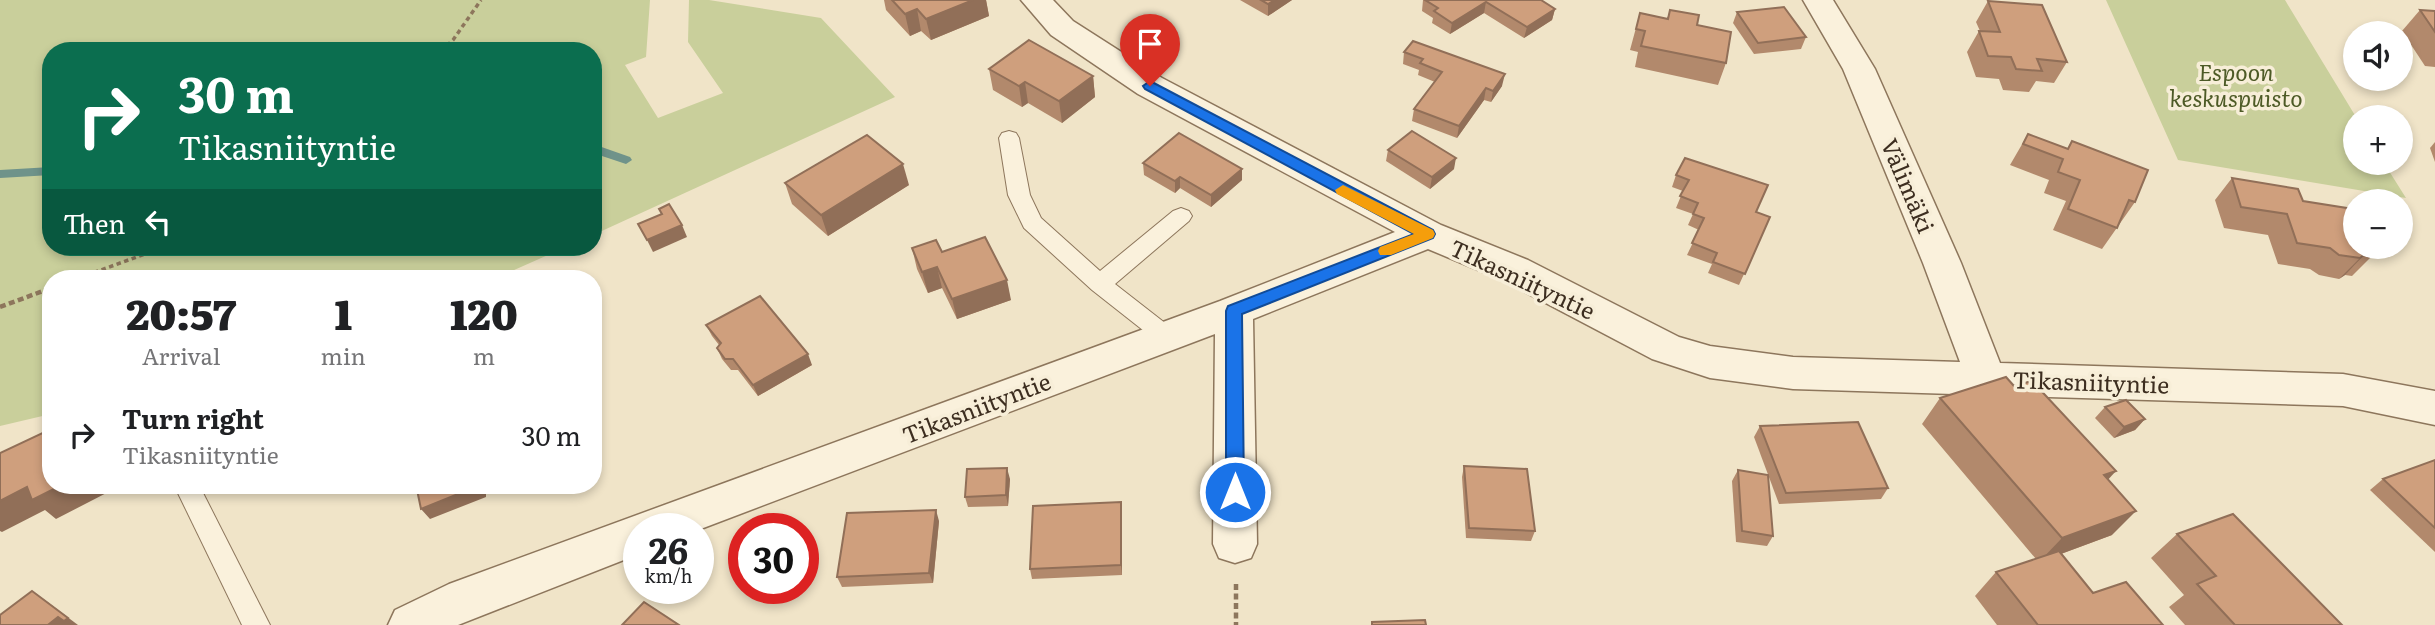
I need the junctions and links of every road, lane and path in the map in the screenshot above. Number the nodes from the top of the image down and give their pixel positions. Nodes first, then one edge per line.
1 (481, 0) edge
2 (1036, 0) edge
3 (1818, 0) edge
4 (451, 42) edge
5 (1009, 138) dead end
6 (1181, 216) dead end
7 (1428, 234) junction
8 (139, 256) edge
9 (101, 270) edge
10 (1100, 284) junction
11 (42, 291) edge
12 (0, 307) edge
13 (1234, 311) junction
14 (1166, 336) junction
15 (1985, 377) junction
16 (2435, 408) edge
17 (191, 494) edge
18 (693, 513) edge
19 (623, 540) edge
20 (1235, 544) dead end
21 (257, 625) edge
22 (411, 625) edge

1 - 4 path
2 - 7 street
3 - 15 street, Välimäki
5 - 10 lane
6 - 10 lane
7 - 13 street, Tikasniityntie
7 - 15 street, Tikasniityntie
8 - 9 path
10 - 14 lane
11 - 12 path
13 - 14 street, Tikasniityntie
13 - 20 street
14 - 18 street, Tikasniityntie
15 - 16 street, Tikasniityntie
17 - 21 lane
19 - 22 street

